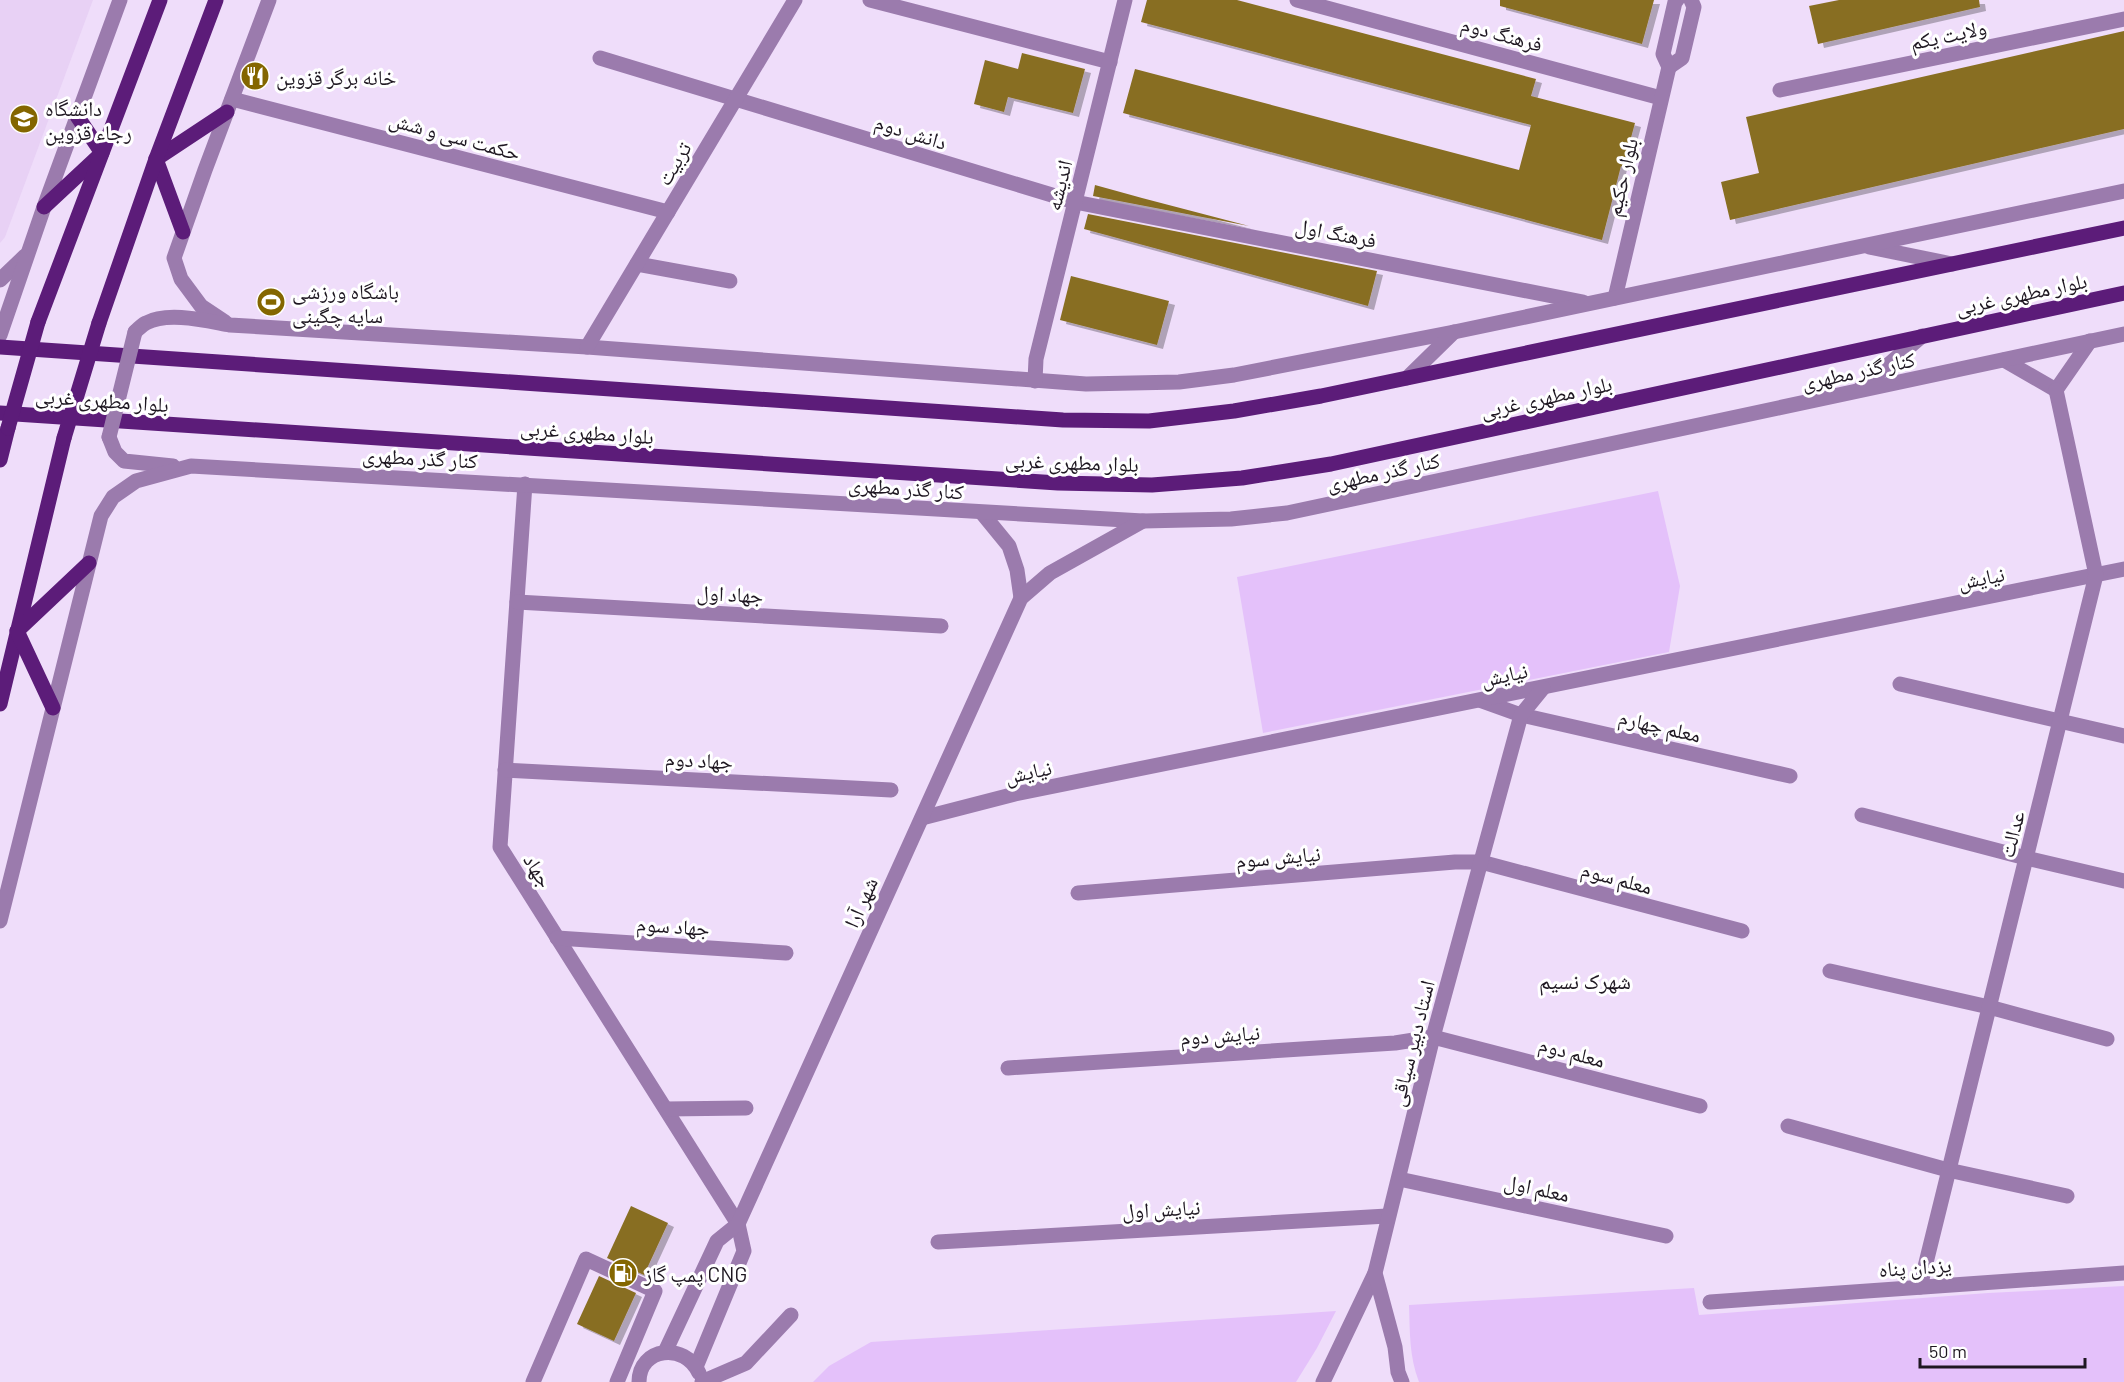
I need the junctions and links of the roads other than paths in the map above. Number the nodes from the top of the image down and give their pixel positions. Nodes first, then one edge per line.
1 (120, 0) edge
2 (160, 0) edge
3 (216, 0) edge
4 (269, 0) edge
5 (795, 0) edge
6 (870, 0) edge
7 (1125, 0) edge
8 (1297, 0) edge
9 (1677, 0) edge
10 (1691, 0) edge
11 (2124, 19) edge
12 (600, 58) dead end
13 (1110, 62) junction
14 (1669, 67) junction
15 (1780, 90) dead end
16 (1661, 98) junction
17 (735, 99) junction
18 (229, 106) junction
19 (77, 116) junction
20 (102, 153) junction
21 (156, 159) junction
22 (2124, 191) edge
23 (1075, 202) junction
24 (44, 207) junction
25 (668, 212) junction
26 (2124, 228) edge
27 (183, 232) junction
28 (1863, 246) junction
29 (27, 254) junction
30 (637, 264) junction
31 (1952, 264) junction
32 (0, 280) edge
33 (730, 281) dead end
34 (2124, 292) edge
35 (1615, 298) junction
36 (1589, 303) junction
37 (230, 325) junction
38 (2, 329) edge
39 (1454, 333) junction
40 (2124, 334) edge
41 (1922, 336) junction
42 (2090, 341) junction
43 (0, 347) edge
44 (587, 347) junction
45 (2004, 360) junction
46 (1407, 378) junction
47 (1035, 381) junction
48 (2056, 390) junction
49 (1858, 391) junction
50 (0, 413) edge
51 (0, 460) edge
52 (191, 466) junction
53 (525, 484) junction
54 (982, 513) junction
55 (1143, 521) junction
56 (89, 563) junction
57 (2124, 569) edge
58 (2096, 575) junction
59 (1022, 598) junction
60 (517, 602) junction
61 (941, 626) dead end
62 (17, 631) junction
63 (1900, 684) dead end
64 (1543, 688) junction
65 (1481, 701) junction
66 (0, 704) edge
67 (53, 708) junction
68 (1521, 715) junction
69 (2060, 721) junction
70 (2124, 736) edge
71 (505, 770) junction
72 (1791, 776) dead end
73 (891, 790) dead end
74 (1863, 815) dead end
75 (922, 818) junction
76 (2026, 858) junction
77 (1481, 862) junction
78 (2124, 881) edge
79 (1078, 893) dead end
80 (0, 921) edge
81 (1742, 931) dead end
82 (557, 938) junction
83 (786, 953) dead end
84 (1830, 971) dead end
85 (1989, 1007) junction
86 (1434, 1037) junction
87 (2107, 1039) dead end
88 (1008, 1068) dead end
89 (1700, 1106) dead end
90 (746, 1108) dead end
91 (666, 1110) junction
92 (1788, 1126) dead end
93 (1948, 1170) junction
94 (1399, 1179) junction
95 (2067, 1196) dead end
96 (1387, 1216) junction
97 (738, 1224) junction
98 (1666, 1236) dead end
99 (938, 1242) dead end
100 (1375, 1273) junction
101 (2124, 1273) edge
102 (1920, 1287) junction
103 (1710, 1302) dead end
104 (791, 1315) dead end
105 (665, 1352) junction
106 (699, 1377) edge
107 (533, 1382) edge
108 (617, 1382) edge
109 (639, 1382) edge
110 (1323, 1382) edge
111 (1402, 1382) edge

1 - 19 street
2 - 20 main road
3 - 21 main road
4 - 18 street
5 - 17 street, تربیت
6 - 13 street
7 - 13 street, اندیشه
8 - 16 street, فرهنگ دوم
9 - 14 street, بلوار حکیم
10 - 14 street, بلوار حکیم
11 - 15 street, ولایت یکم
12 - 17 street, دانش دوم
13 - 23 street, اندیشه
14 - 16 street, بلوار حکیم
16 - 35 street, بلوار حکیم
17 - 23 street, دانش دوم
17 - 25 street, تربیت
18 - 21 main road
18 - 25 street, حکمت سی و شش
18 - 27 street
19 - 20 main road
19 - 24 street
20 - 24 main road
20 - 51 main road, bridge
21 - 27 main road
21 - 62 main road, bridge
22 - 28 street
23 - 36 street, فرهنگ اول
23 - 47 street, اندیشه
24 - 29 street
25 - 30 street, تربیت
26 - 31 main road, بلوار مطهری غربی
27 - 37 street
28 - 31 street
28 - 35 street
29 - 32 street
29 - 38 street
30 - 33 street
30 - 44 street, تربیت
31 - 46 main road, بلوار مطهری غربی
34 - 41 main road, بلوار مطهری غربی
35 - 36 street
36 - 39 street
37 - 44 street
37 - 52 street, bridge
39 - 46 street
39 - 47 street
40 - 42 street, کنار گذر مطهری
41 - 49 street
41 - 50 main road, بلوار مطهری غربی
42 - 45 street, کنار گذر مطهری
42 - 48 street
43 - 46 main road, بلوار مطهری غربی
44 - 47 street
45 - 48 street
45 - 49 street, کنار گذر مطهری
48 - 58 street, عدالت
49 - 55 street, کنار گذر مطهری
52 - 53 street, کنار گذر مطهری
52 - 56 street, کنار گذر مطهری
53 - 54 street, کنار گذر مطهری
53 - 60 street, جهاد
54 - 55 street, کنار گذر مطهری
54 - 59 street
55 - 59 street
56 - 62 main road
56 - 67 street, کنار گذر مطهری
57 - 58 street, نيايش
58 - 64 street, نيايش
58 - 69 street, عدالت
59 - 75 street, شهر آرا
60 - 61 street, جهاد اول
60 - 71 street, جهاد
62 - 66 main road
62 - 67 main road
63 - 69 street
64 - 65 street, نيايش
64 - 68 street
65 - 68 street, معلم چهارم
65 - 75 street, نيايش
67 - 80 street, کنار گذر مطهری
68 - 72 street, معلم چهارم
68 - 77 street, استاد دبیر سیاقی
69 - 70 street
69 - 76 street, عدالت
71 - 73 street, جهاد دوم
71 - 82 street, جهاد
74 - 76 street
75 - 97 street, شهر آرا
76 - 78 street
76 - 85 street, عدالت
77 - 79 street, نیایش سوم
77 - 81 street, معلم سوم
77 - 86 street, استاد دبیر سیاقی
82 - 83 street, جهاد سوم
82 - 91 street, جهاد
84 - 85 street
85 - 87 street
85 - 93 street, عدالت
86 - 88 street, نیایش دوم
86 - 89 street, معلم دوم
86 - 94 street, استاد دبیر سیاقی
90 - 91 street
91 - 97 street, جهاد
92 - 93 street
93 - 95 street
93 - 102 street, عدالت
94 - 96 street, استاد دبیر سیاقی
94 - 98 street, معلم اول
96 - 99 street, نیایش اول
96 - 100 street, استاد دبیر سیاقی
97 - 105 street, شهر آرا
97 - 106 street
100 - 110 street
100 - 111 street, استاد دبیر سیاقی
101 - 102 street, یزدان پناه
102 - 103 street, یزدان پناه
104 - 106 street
105 - 106 street
105 - 109 street, شهر آرا
107 - 108 street

